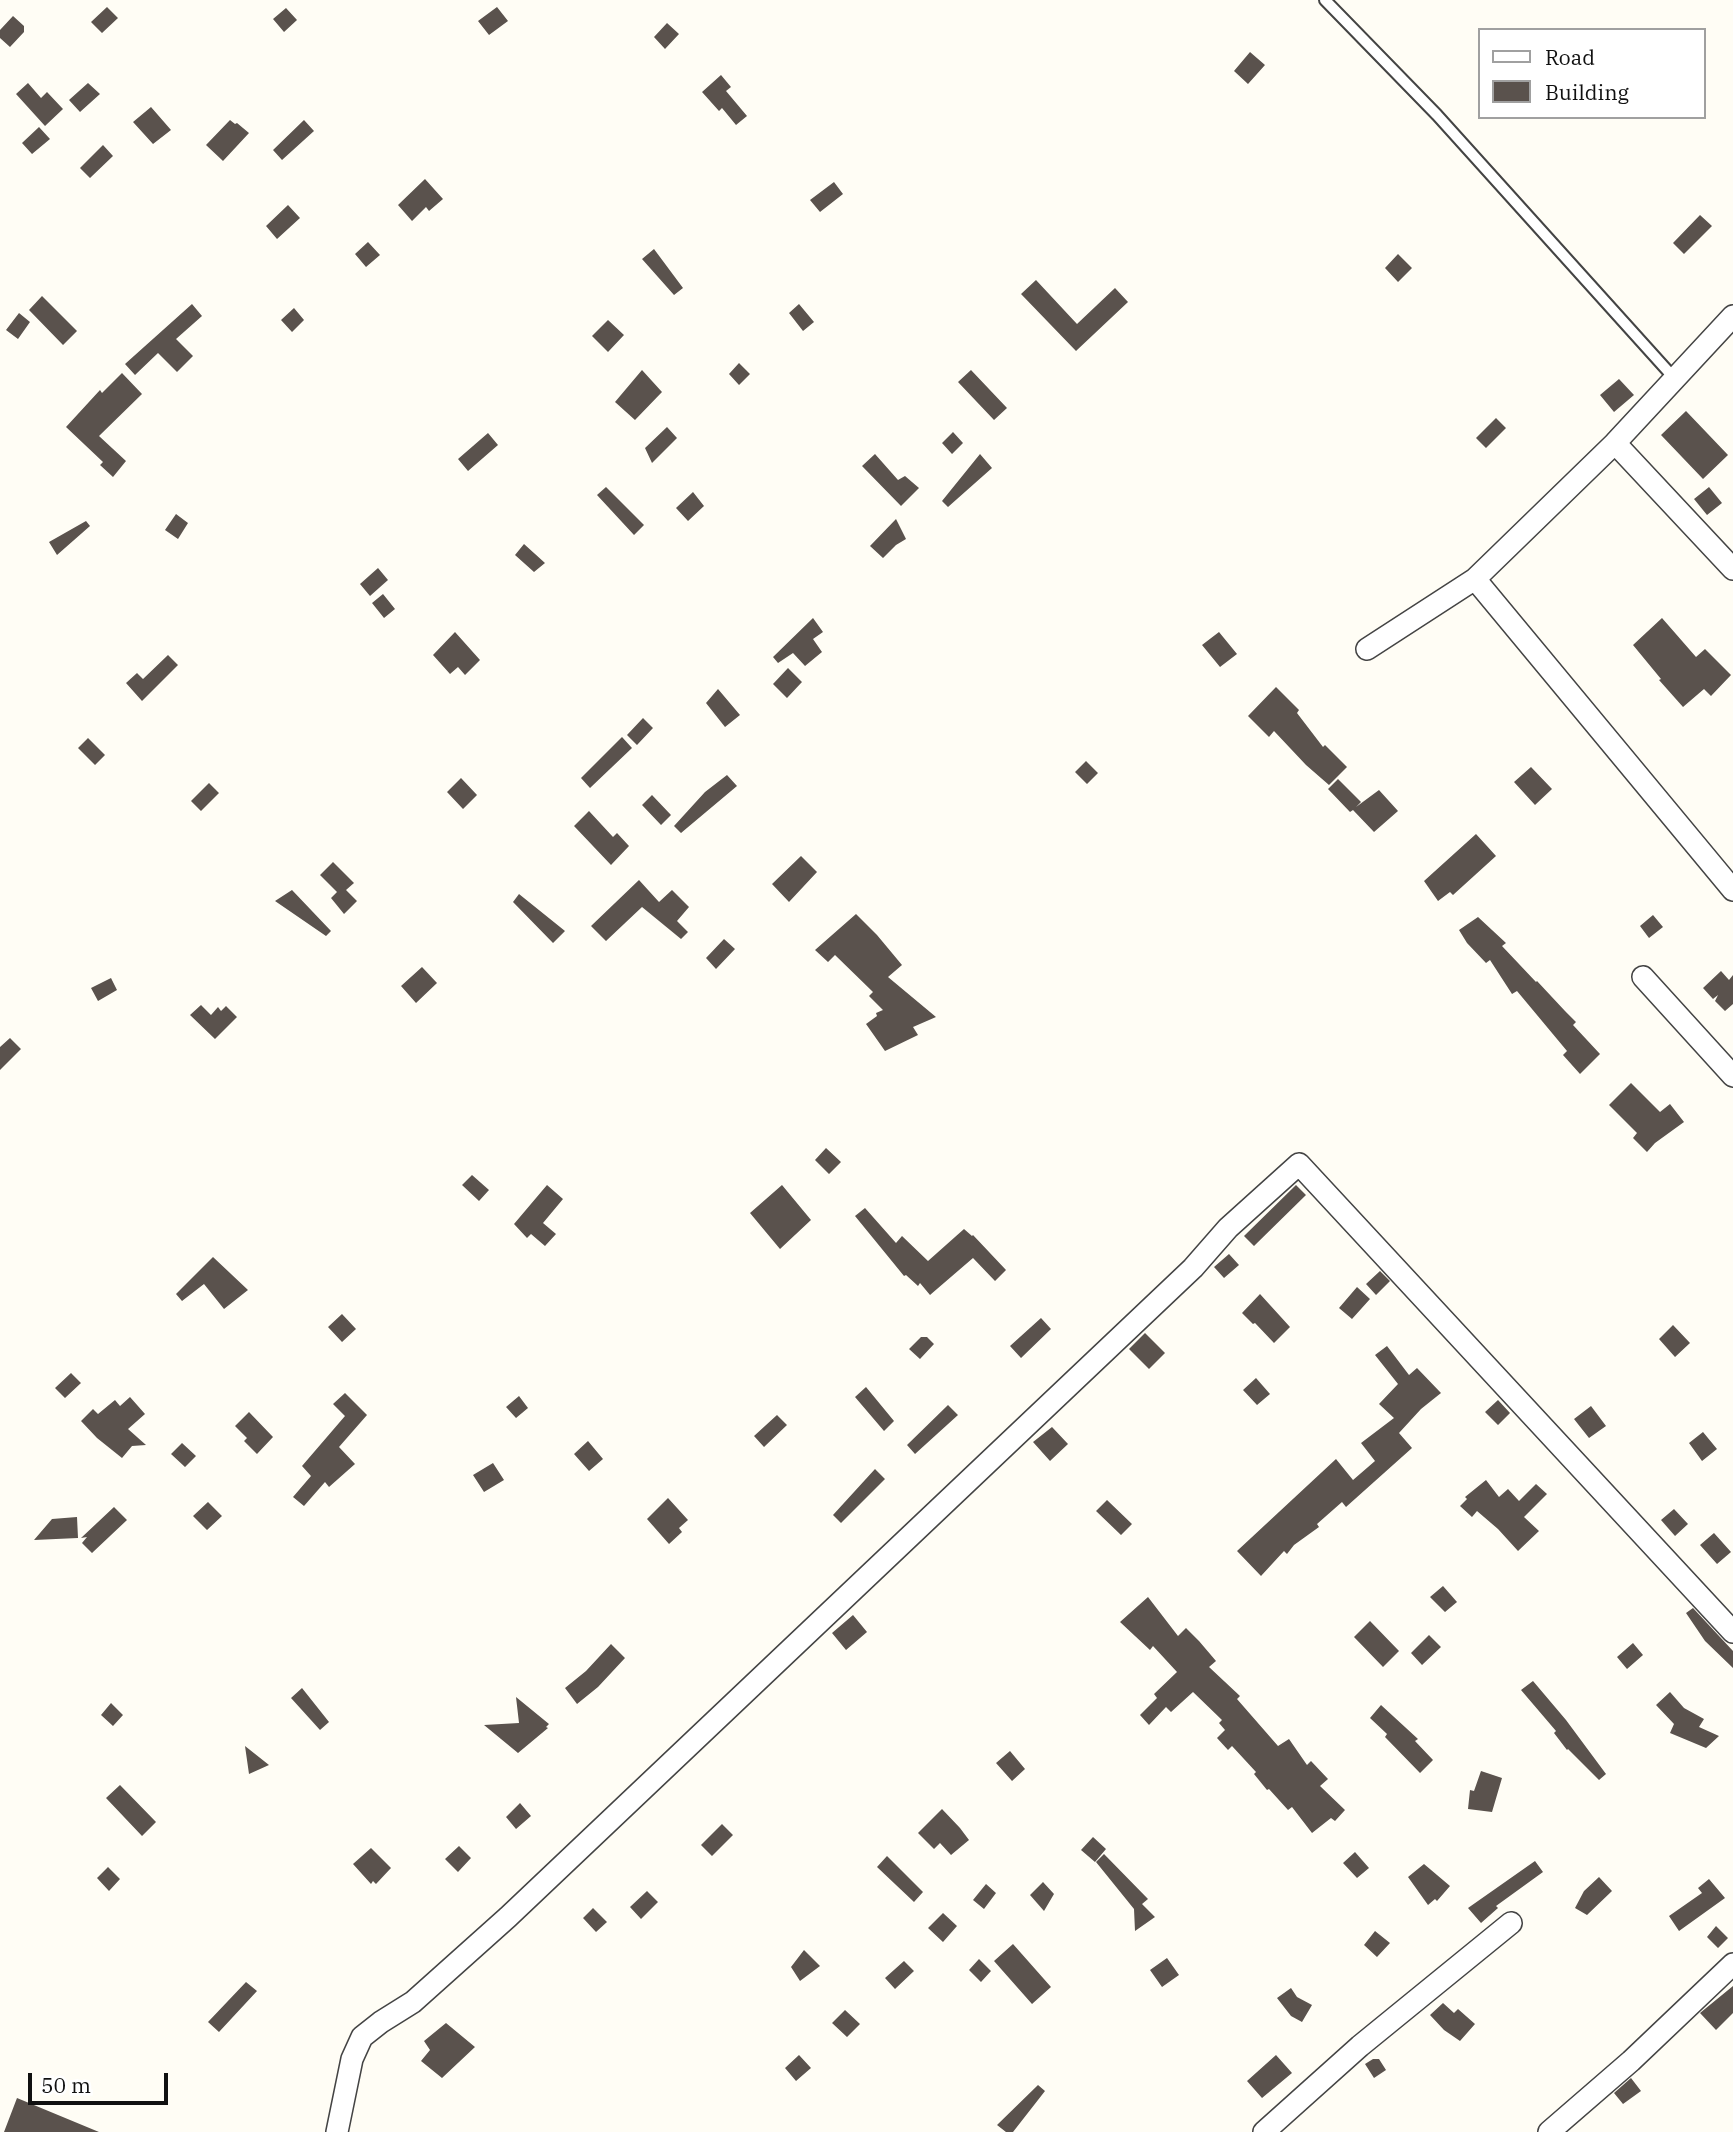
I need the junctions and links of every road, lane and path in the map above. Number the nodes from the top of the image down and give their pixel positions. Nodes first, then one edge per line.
1 (1325, 0) edge
2 (1733, 316) edge
3 (1675, 379) junction
4 (1615, 443) junction
5 (1733, 569) edge
6 (1475, 579) junction
7 (1367, 649) dead end
8 (1733, 890) edge
9 (1643, 977) dead end
10 (1733, 1076) edge
11 (1733, 1632) edge
12 (1511, 1923) dead end
13 (1733, 1964) edge
14 (337, 2132) edge
15 (1264, 2132) edge
16 (1549, 2132) edge

1 - 3 lane
2 - 3 street
3 - 4 street
4 - 5 street
4 - 6 street
6 - 7 street
6 - 8 street
9 - 10 street
11 - 14 street
12 - 15 street
13 - 16 street

